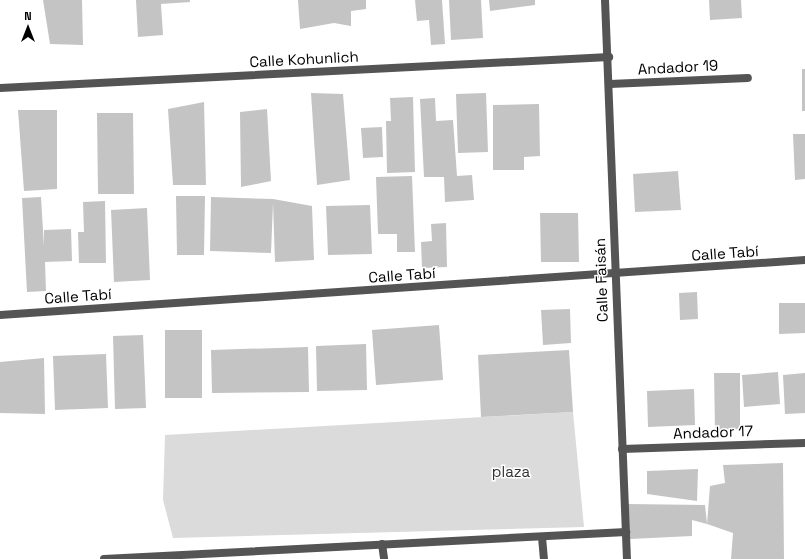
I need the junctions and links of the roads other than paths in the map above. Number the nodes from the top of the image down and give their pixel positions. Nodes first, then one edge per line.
1 (605, 0) edge
2 (609, 57) junction
3 (748, 78) dead end
4 (610, 84) junction
5 (0, 88) edge
6 (805, 260) edge
7 (614, 275) junction
8 (0, 315) edge
9 (805, 443) edge
10 (622, 450) junction
11 (626, 532) junction
12 (542, 537) junction
13 (382, 544) junction
14 (104, 559) edge
15 (384, 559) edge
16 (544, 559) edge
17 (626, 559) edge

1 - 2 street, Calle Faisán
2 - 4 street, Calle Faisán
2 - 5 street, Calle Kohunlich
3 - 4 street, Andador 19
4 - 7 street, Calle Faisán
6 - 7 street, Calle Tabí
7 - 8 street, Calle Tabí
7 - 10 street, Calle Faisán
9 - 10 street, Andador 17
10 - 11 street, Calle Faisán
11 - 12 street
11 - 17 street, Calle Faisán
12 - 13 street
12 - 16 street
13 - 14 street
13 - 15 street

